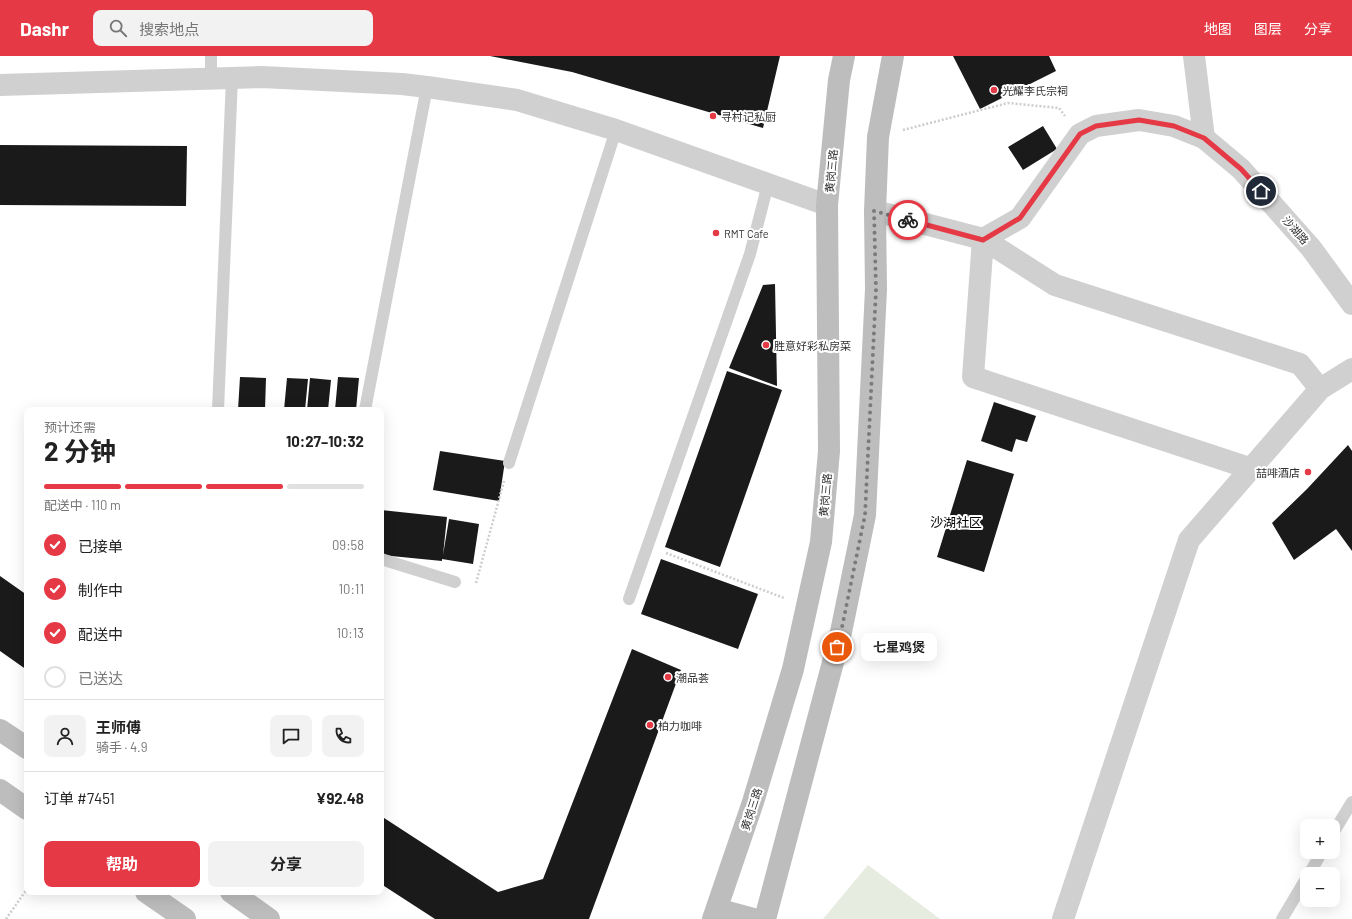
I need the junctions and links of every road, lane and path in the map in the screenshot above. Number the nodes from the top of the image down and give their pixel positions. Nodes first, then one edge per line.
1 (211, 56) edge
2 (844, 56) edge
3 (893, 56) edge
4 (1194, 56) edge
5 (232, 78) junction
6 (211, 79) junction
7 (0, 85) edge
8 (426, 87) junction
9 (616, 130) junction
10 (1080, 134) junction
11 (878, 137) junction
12 (1204, 138) junction
13 (768, 184) junction
14 (828, 205) junction
15 (874, 211) junction
16 (983, 240) junction
17 (1352, 304) edge
18 (1352, 369) edge
19 (1320, 389) junction
20 (218, 407) edge
21 (366, 407) edge
22 (509, 463) joint
23 (1252, 469) junction
24 (648, 546) junction
25 (384, 560) edge
26 (456, 582) dead end
27 (476, 583) dead end
28 (629, 600) dead end
29 (807, 606) junction
30 (0, 730) edge
31 (24, 746) edge
32 (0, 790) edge
33 (1352, 802) edge
34 (24, 807) edge
35 (1340, 822) edge
36 (1300, 889) edge
37 (24, 893) edge
38 (150, 895) edge
39 (235, 895) edge
40 (715, 914) edge
41 (6, 919) edge
42 (185, 919) edge
43 (269, 919) edge
44 (754, 919) edge
45 (764, 919) edge
46 (1063, 919) edge
47 (1282, 919) edge

1 - 6 lane
2 - 14 main road, 黄岗三路
3 - 11 main road
4 - 12 street
5 - 6 street
5 - 8 street
5 - 20 lane
6 - 7 street
8 - 9 street
8 - 21 lane
9 - 13 street
9 - 22 lane
10 - 11 path
10 - 12 street, 沙湖路
10 - 16 street
11 - 15 main road
12 - 17 street, 沙湖路
13 - 14 street
13 - 24 lane
14 - 29 main road, 黄岗三路
15 - 16 street
15 - 45 main road
16 - 19 street
16 - 23 street
18 - 19 street
19 - 23 street
22 - 27 path
23 - 46 street
24 - 28 lane
24 - 29 path
25 - 26 lane
29 - 40 main road, 黄岗三路
30 - 31 main road
32 - 34 main road
33 - 35 lane
36 - 47 lane
37 - 41 path
38 - 42 main road
39 - 43 main road
40 - 44 main road

